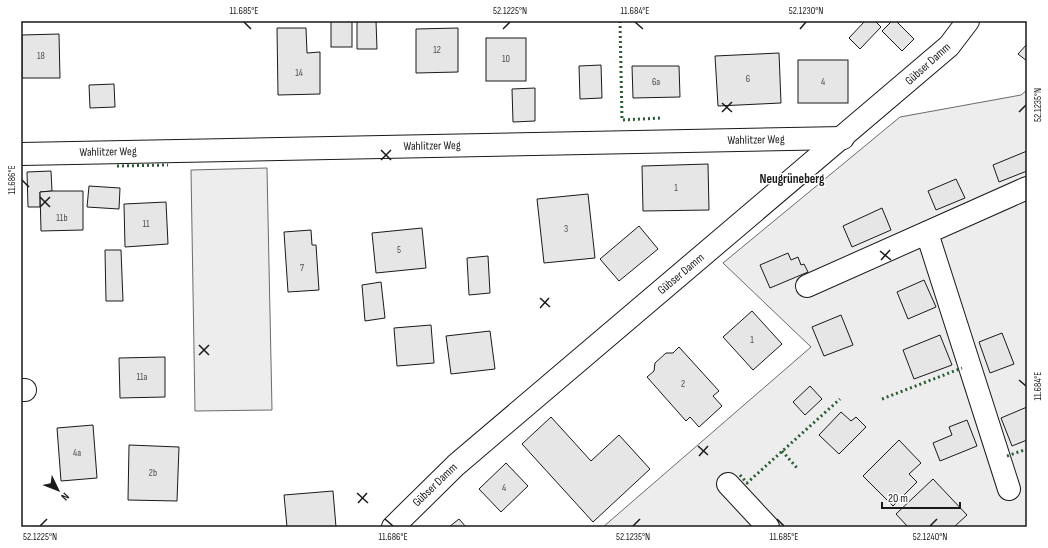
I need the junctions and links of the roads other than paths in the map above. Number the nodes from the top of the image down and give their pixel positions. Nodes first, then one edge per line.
1 (968, 21) edge
2 (842, 138) junction
3 (21, 154) edge
4 (1027, 188) edge
5 (927, 233) junction
6 (807, 286) dead end
7 (728, 484) dead end
8 (1009, 489) dead end
9 (393, 527) edge
10 (768, 527) edge

1 - 2 street, Gübser Damm
2 - 3 street, Wahlitzer Weg
2 - 9 street, Gübser Damm
4 - 5 street
5 - 6 street
5 - 8 street
7 - 10 street

